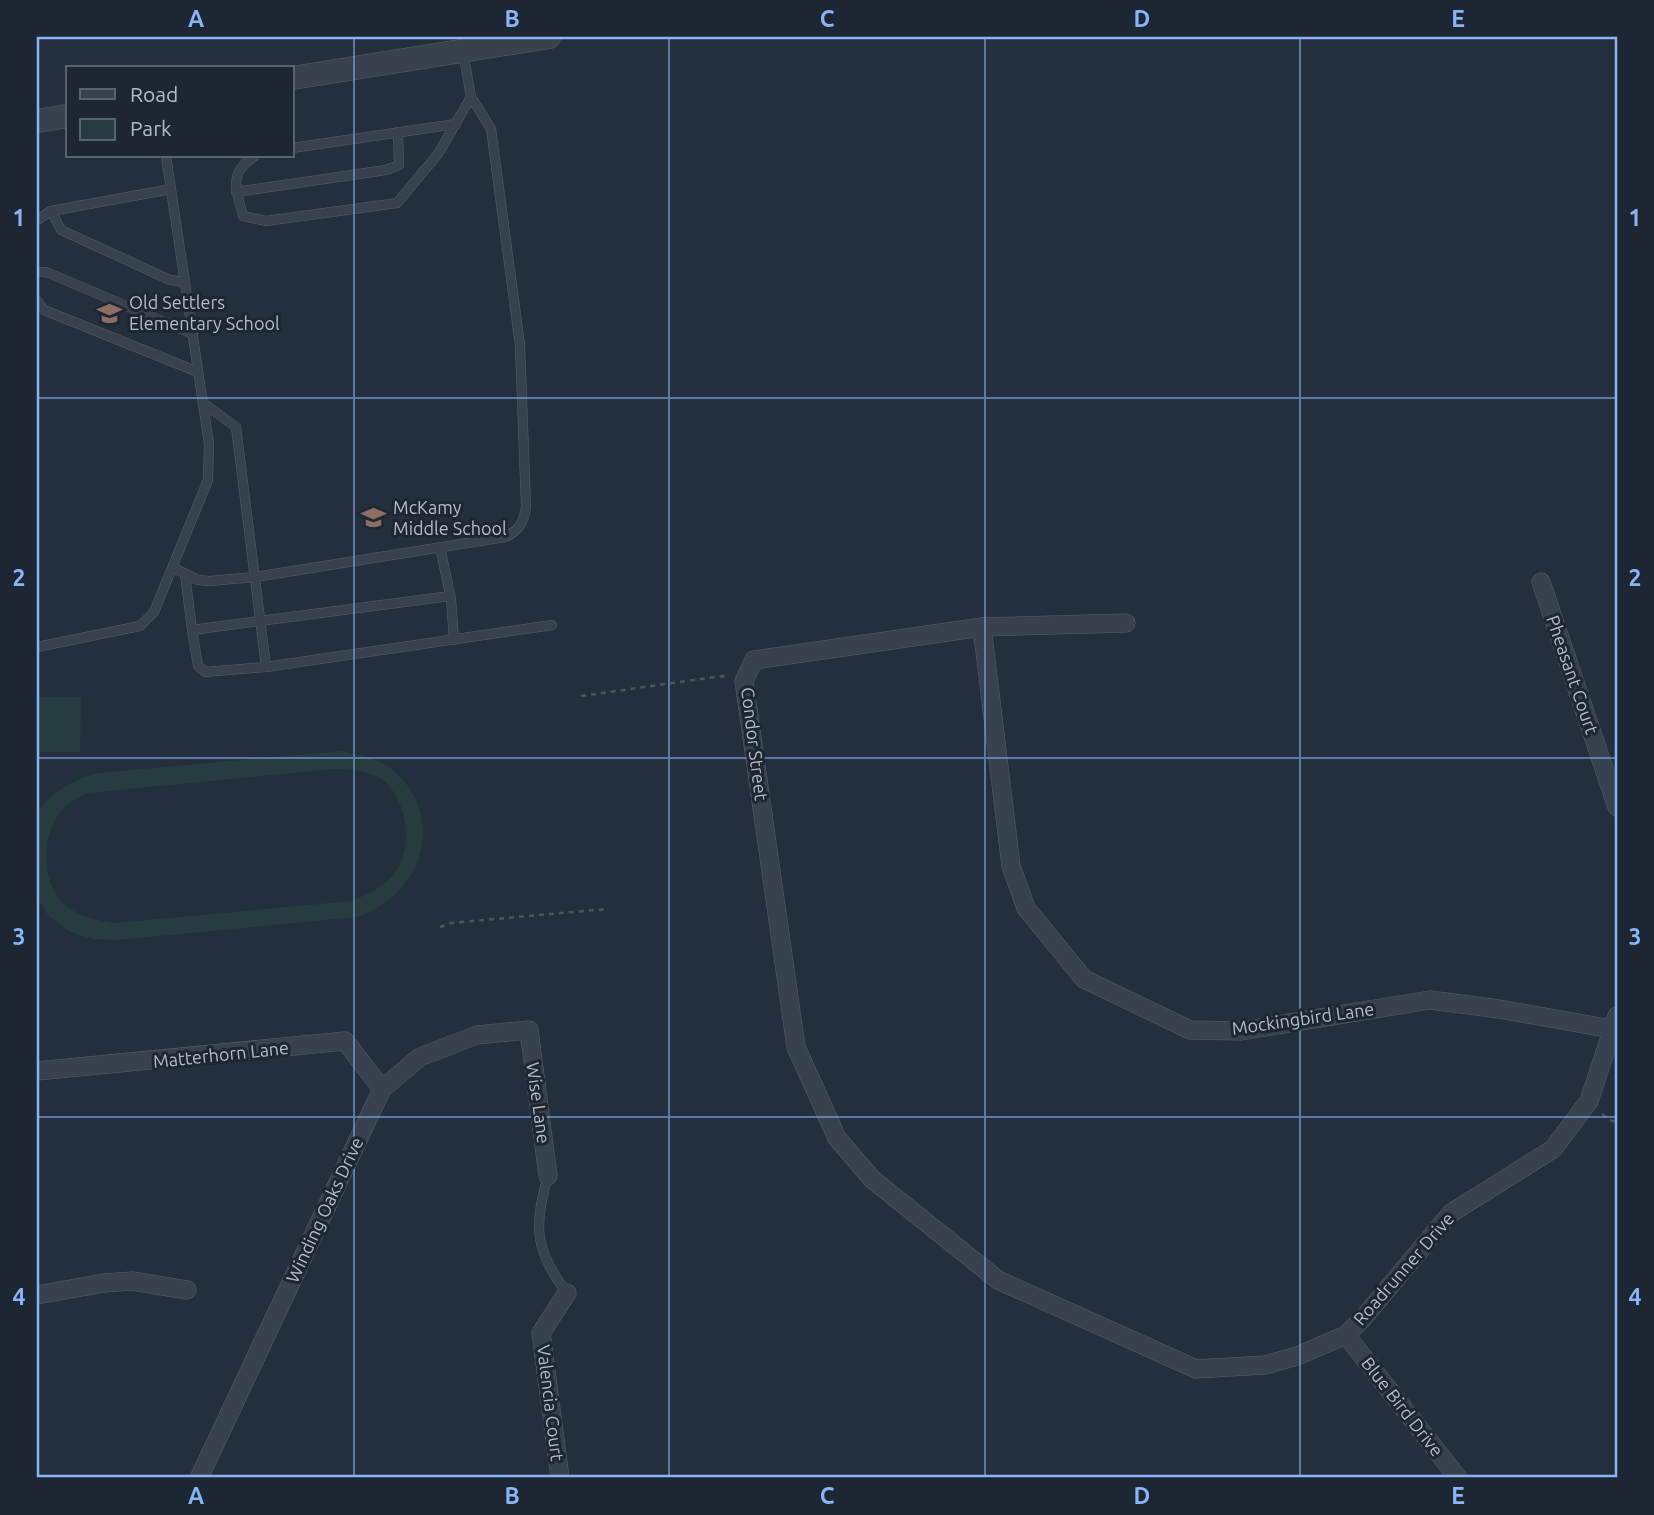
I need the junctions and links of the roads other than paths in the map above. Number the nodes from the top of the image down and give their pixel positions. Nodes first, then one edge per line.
1 (549, 37) edge
2 (463, 50) junction
3 (294, 78) edge
4 (471, 97) junction
5 (66, 116) edge
6 (37, 121) edge
7 (456, 124) junction
8 (398, 132) junction
9 (294, 148) edge
10 (166, 158) edge
11 (252, 158) edge
12 (171, 189) junction
13 (236, 192) junction
14 (51, 211) junction
15 (37, 220) edge
16 (37, 272) edge
17 (185, 282) junction
18 (37, 300) edge
19 (192, 334) junction
20 (198, 372) junction
21 (203, 403) junction
22 (440, 547) junction
23 (174, 568) junction
24 (185, 574) junction
25 (255, 577) junction
26 (1541, 582) dead end
27 (450, 596) junction
28 (261, 621) junction
29 (1126, 623) dead end
30 (552, 625) dead end
31 (982, 627) junction
32 (192, 630) junction
33 (454, 640) junction
34 (37, 647) edge
35 (266, 667) junction
36 (1617, 807) edge
37 (1616, 1027) edge
38 (529, 1030) joint
39 (37, 1071) edge
40 (382, 1088) junction
41 (548, 1176) joint
42 (872, 1179) joint
43 (187, 1290) dead end
44 (567, 1293) joint
45 (37, 1295) edge
46 (1346, 1335) junction
47 (200, 1478) edge
48 (560, 1478) edge
49 (1458, 1478) edge

1 - 2 street
2 - 3 street
2 - 4 lane
4 - 7 lane
4 - 22 lane
5 - 6 street
7 - 8 lane
7 - 13 lane
8 - 9 lane
8 - 13 lane
10 - 12 lane
11 - 13 lane
12 - 14 lane
12 - 17 lane
14 - 15 lane
14 - 17 lane
16 - 19 lane
17 - 19 lane
18 - 20 lane
19 - 20 lane
20 - 21 lane
21 - 23 lane
21 - 25 lane
22 - 25 lane
22 - 27 lane
23 - 24 lane
23 - 34 lane
24 - 25 lane
24 - 32 lane
25 - 28 lane
26 - 36 street, Pheasant Court
27 - 28 lane
27 - 33 lane
28 - 32 lane
28 - 35 lane
29 - 31 street, Condor Street
30 - 33 lane
31 - 37 street, Mockingbird Lane
31 - 42 street, Condor Street
32 - 35 lane
33 - 35 lane
37 - 46 street, Roadrunner Drive
38 - 40 street, Winding Oaks Drive
38 - 41 street, Wise Lane
39 - 40 street, Matterhorn Lane
40 - 47 street, Winding Oaks Drive
41 - 44 lane
42 - 46 street, Roadrunner Drive
43 - 45 street
44 - 48 street, Valencia Court
46 - 49 street, Blue Bird Drive

